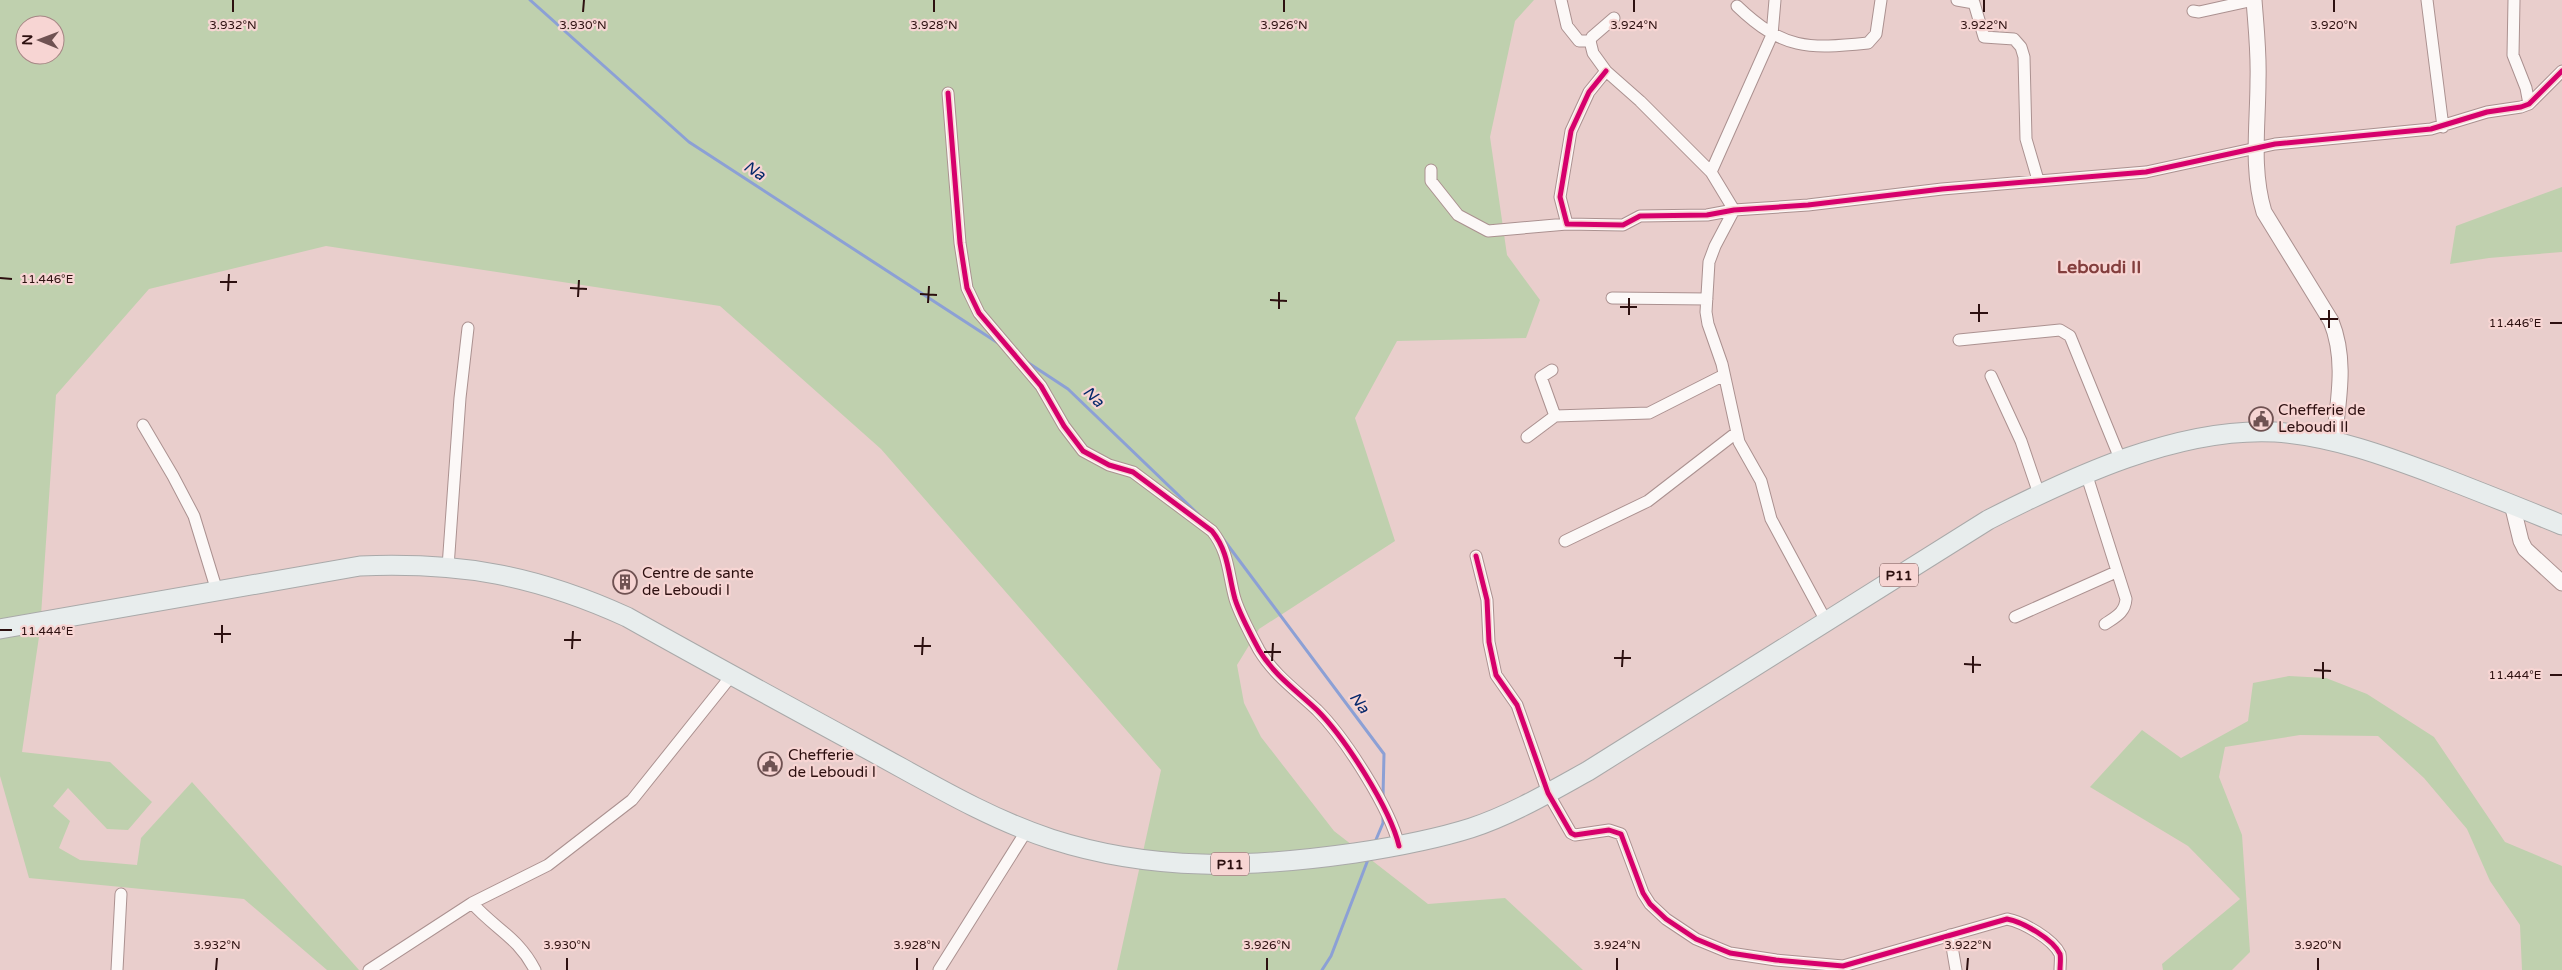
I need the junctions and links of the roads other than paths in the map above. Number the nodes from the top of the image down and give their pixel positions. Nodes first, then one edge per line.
1 (1561, 0) edge
2 (1775, 0) edge
3 (1881, 0) edge
4 (1957, 0) edge
5 (2254, 0) edge
6 (2427, 0) edge
7 (2514, 0) edge
8 (1738, 6) dead end
9 (2193, 11) dead end
10 (1614, 18) dead end
11 (1772, 35) junction
12 (1590, 41) junction
13 (1606, 71) junction
14 (2562, 71) edge
15 (948, 94) dead end
16 (2529, 104) junction
17 (2443, 127) junction
18 (2254, 151) junction
19 (1431, 170) dead end
20 (1711, 172) junction
21 (2038, 180) junction
22 (1734, 210) junction
23 (1567, 224) junction
24 (1612, 298) dead end
25 (1707, 299) junction
26 (468, 328) dead end
27 (1959, 340) dead end
28 (1552, 370) dead end
29 (1724, 375) junction
30 (1991, 376) dead end
31 (1554, 416) junction
32 (143, 425) dead end
33 (1736, 433) junction
34 (1527, 437) dead end
35 (2334, 442) junction
36 (2121, 461) junction
37 (2086, 473) junction
38 (2039, 494) junction
39 (2512, 504) junction
40 (2562, 525) edge
41 (1565, 541) dead end
42 (1476, 556) dead end
43 (448, 567) junction
44 (2116, 572) junction
45 (2562, 583) edge
46 (217, 590) junction
47 (2015, 617) dead end
48 (1826, 621) junction
49 (2105, 624) dead end
50 (0, 628) edge
51 (732, 676) junction
52 (1548, 793) junction
53 (1027, 830) junction
54 (1399, 846) junction
55 (121, 894) dead end
56 (472, 903) junction
57 (1950, 935) junction
58 (117, 970) edge
59 (370, 970) edge
60 (535, 970) edge
61 (939, 970) edge
62 (1956, 970) edge
63 (2060, 970) edge

1 - 12 street
2 - 11 street
3 - 11 street
4 - 21 street
5 - 9 street
5 - 18 street
6 - 17 street
7 - 16 street
8 - 11 street
10 - 12 street
11 - 20 street
12 - 13 street
13 - 20 street
13 - 23 street
14 - 16 street
15 - 54 street
16 - 17 street
17 - 18 street
18 - 21 street
18 - 35 street
19 - 23 street
20 - 22 street
21 - 22 street
22 - 23 street
22 - 25 street
24 - 25 street
25 - 29 street
26 - 43 street
27 - 36 street
28 - 31 street
29 - 31 street
29 - 33 street
30 - 38 street
31 - 34 street
32 - 46 street
33 - 41 street
33 - 48 street
35 - 36 main road, P11
35 - 39 main road, P11
36 - 37 main road, P11
37 - 38 main road, P11
37 - 44 street
38 - 48 main road, P11
39 - 40 main road, P11
39 - 45 street
42 - 52 street
43 - 46 main road, P11
43 - 51 main road, P11
44 - 47 street
44 - 49 street
46 - 50 main road, P11
48 - 52 main road, P11
51 - 53 main road, P11
51 - 56 street
52 - 54 main road, P11
52 - 57 street
53 - 54 main road, P11
53 - 61 street
55 - 58 street
56 - 59 street
56 - 60 street
57 - 62 street
57 - 63 street

